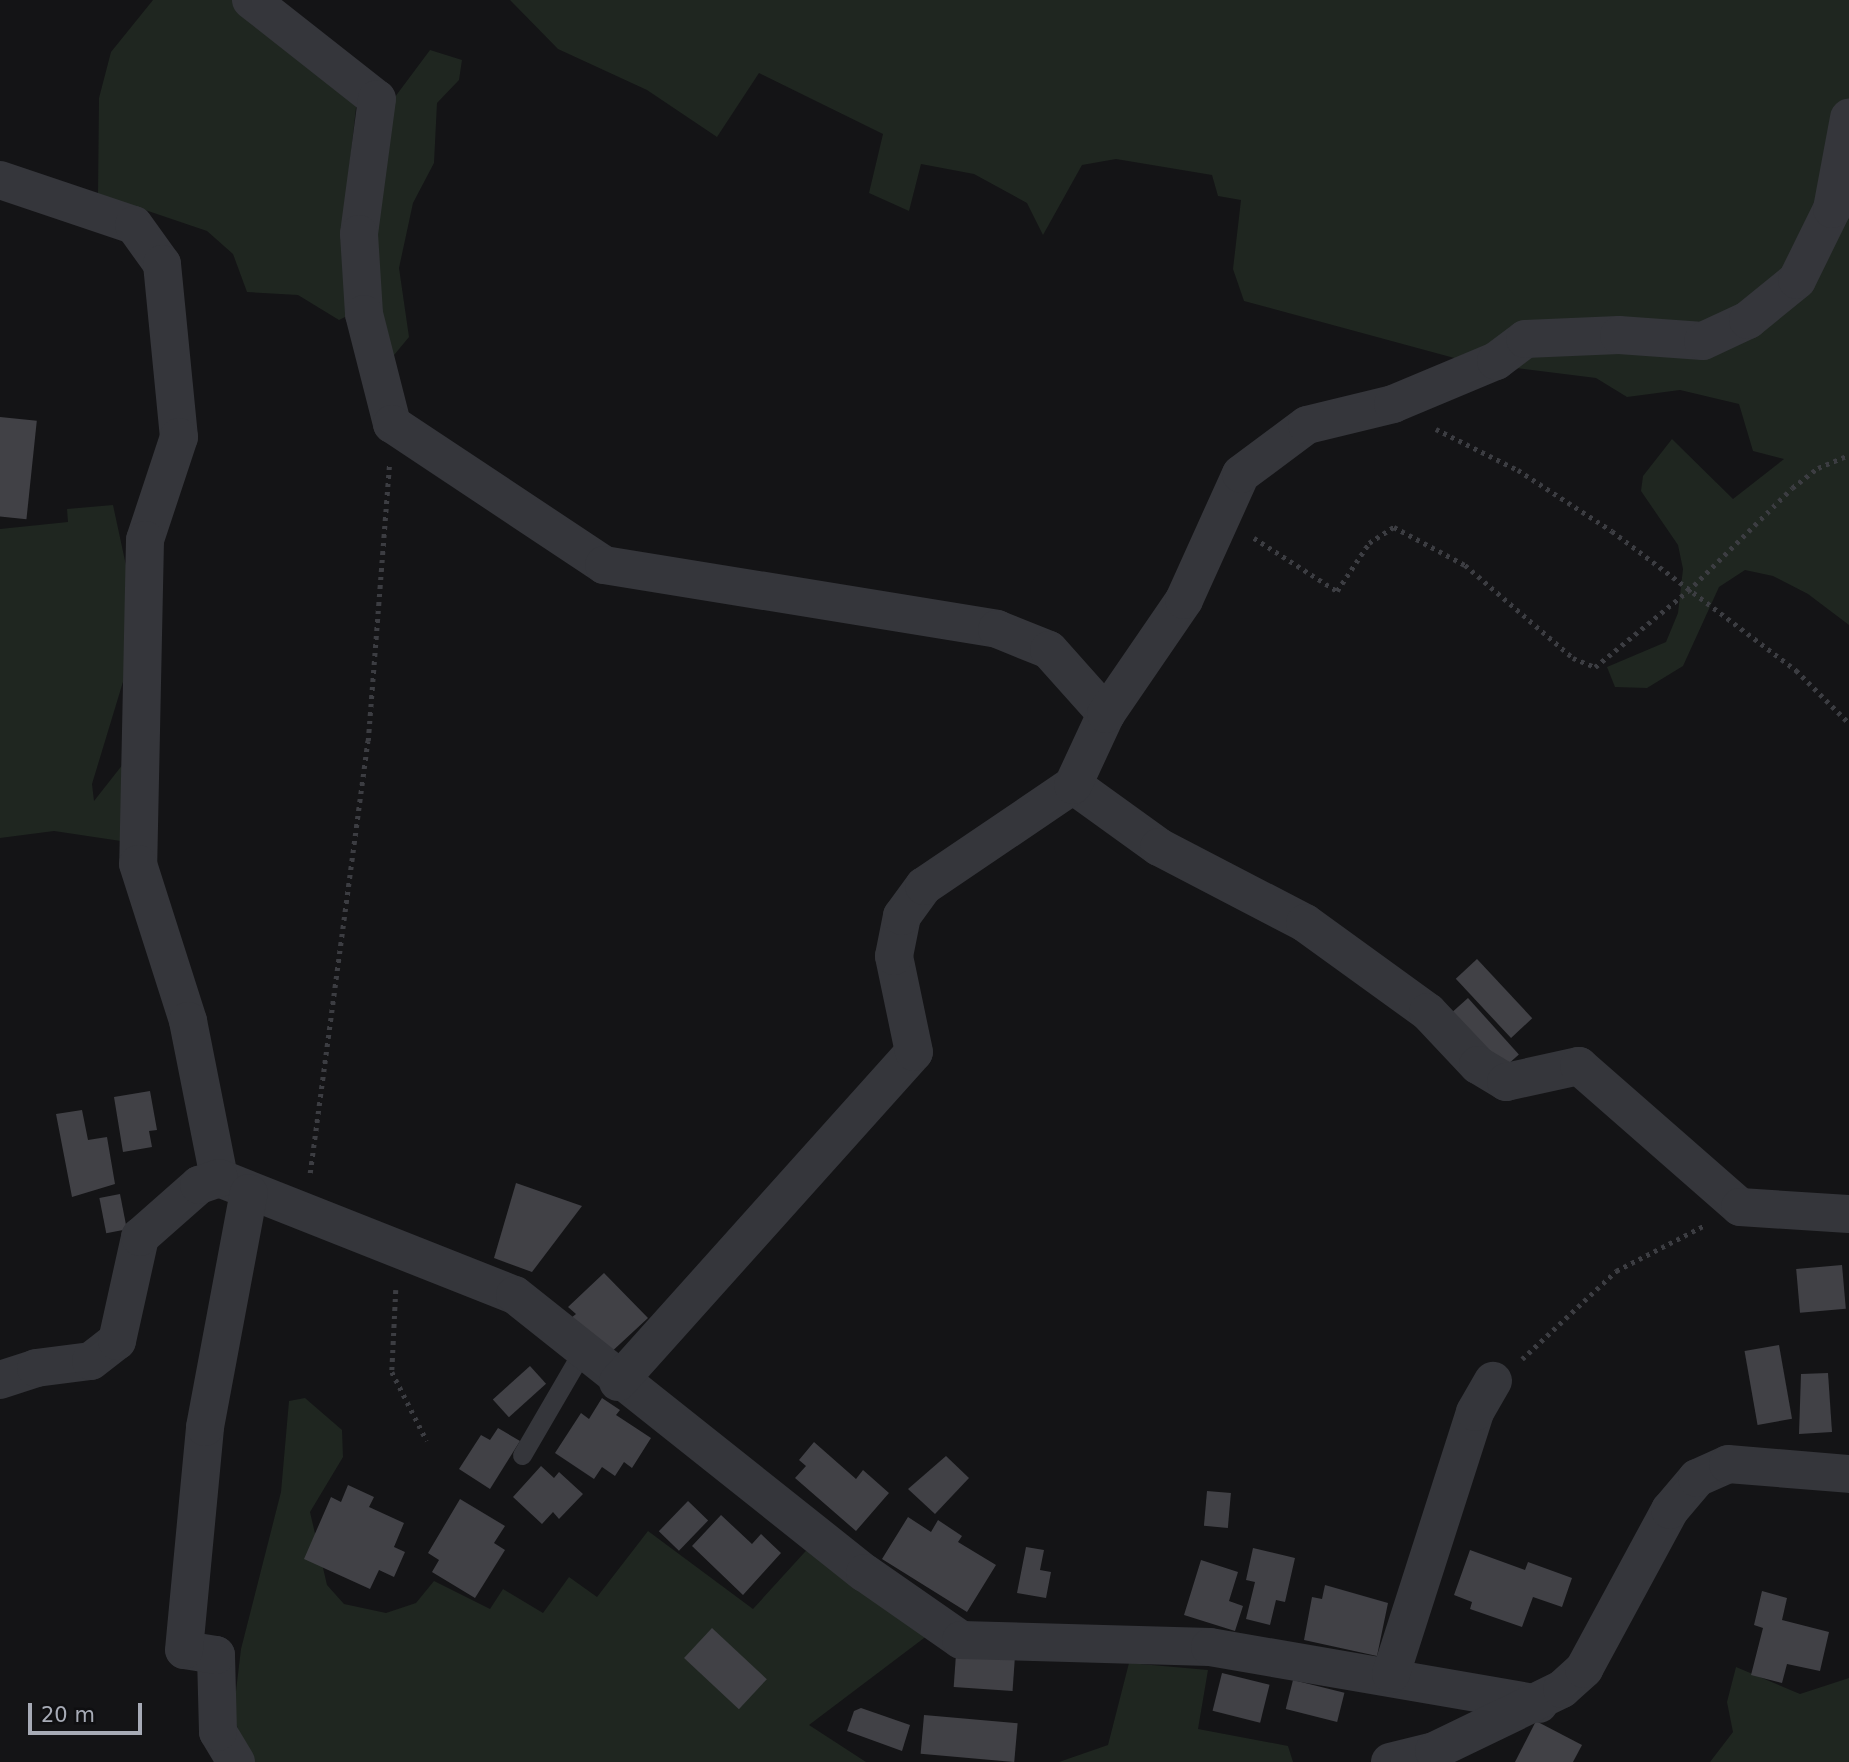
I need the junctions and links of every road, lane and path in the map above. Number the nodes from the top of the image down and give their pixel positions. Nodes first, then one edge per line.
1 (251, 0) edge
2 (1849, 118) edge
3 (0, 180) edge
4 (1393, 404) junction
5 (392, 424) junction
6 (1849, 455) edge
7 (1221, 517) junction
8 (1688, 591) junction
9 (1106, 713) junction
10 (1849, 723) edge
11 (1073, 785) junction
12 (234, 1186) junction
13 (1740, 1207) junction
14 (308, 1213) junction
15 (1849, 1214) edge
16 (399, 1249) junction
17 (582, 1352) junction
18 (0, 1380) edge
19 (1493, 1381) joint
20 (618, 1382) junction
21 (428, 1441) dead end
22 (522, 1455) dead end
23 (1849, 1474) edge
24 (1391, 1674) junction
25 (1539, 1704) junction
26 (1445, 1757) edge
27 (236, 1762) edge
28 (1390, 1762) edge

1 - 5 street
2 - 4 street
3 - 12 street
4 - 7 street
4 - 8 path
5 - 9 street
5 - 14 path
6 - 8 path
7 - 8 path
7 - 9 street
8 - 10 path
9 - 11 street
11 - 13 street
11 - 20 street
12 - 14 street
12 - 18 street
12 - 27 street
13 - 15 street
13 - 19 path
14 - 16 street
16 - 17 street
16 - 21 path
17 - 20 street
17 - 22 lane
19 - 24 street
20 - 24 street
23 - 25 street
24 - 25 street
25 - 26 street
26 - 28 street

